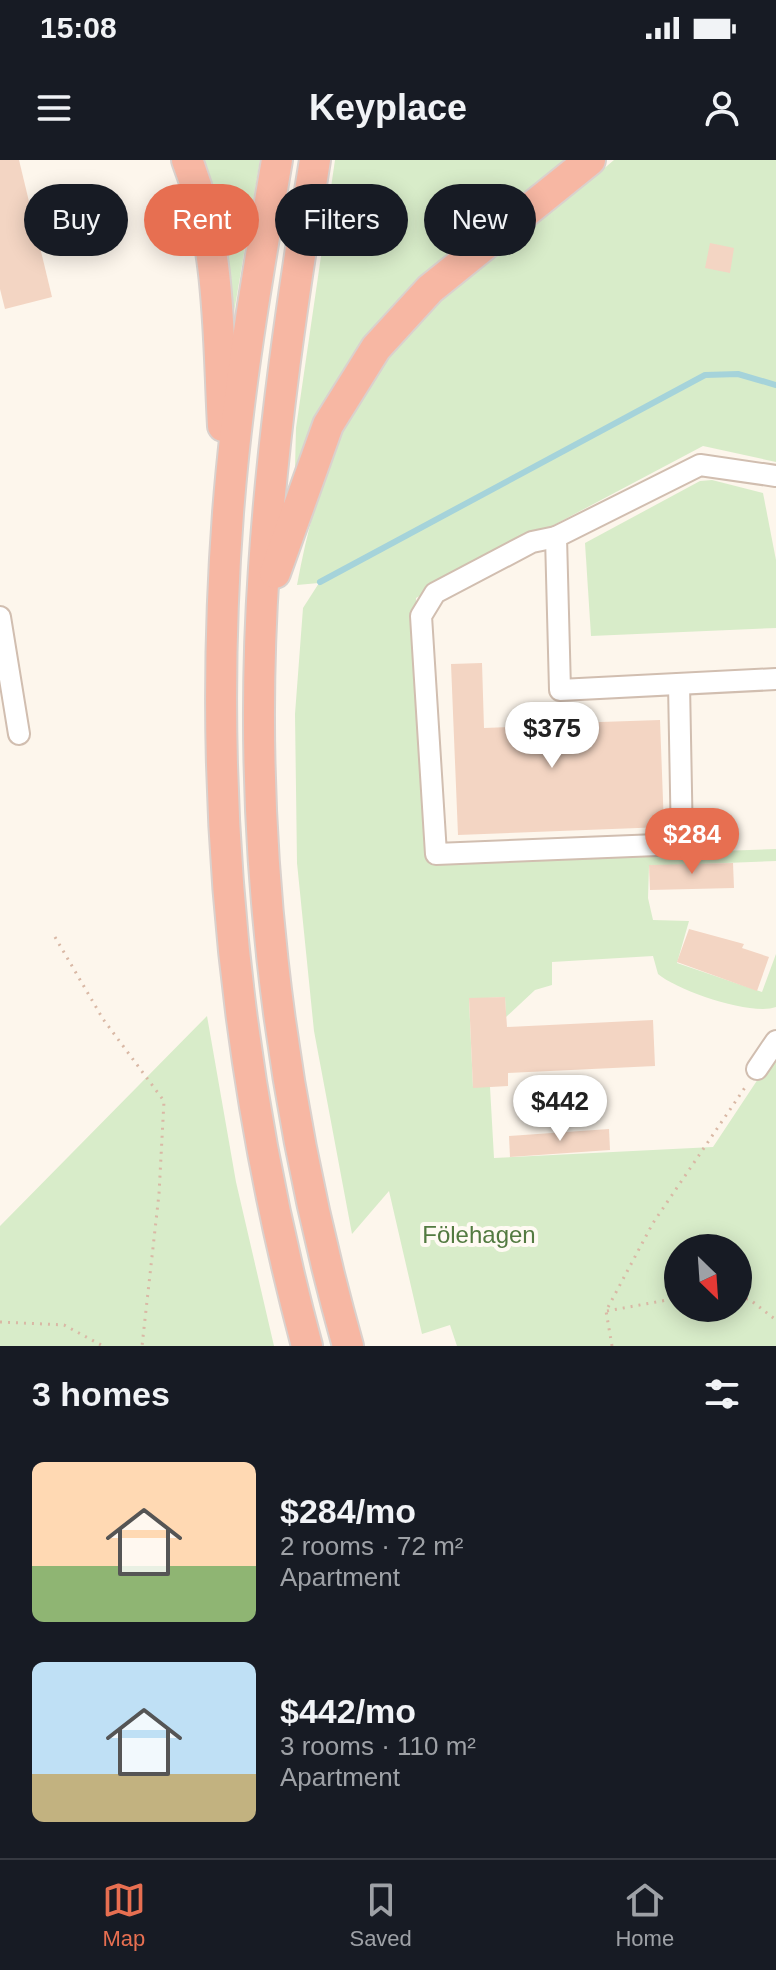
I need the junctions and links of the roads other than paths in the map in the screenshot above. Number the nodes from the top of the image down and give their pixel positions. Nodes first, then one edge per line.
1 (187, 160) edge
2 (277, 160) edge
3 (315, 160) edge
4 (590, 160) edge
5 (776, 476) edge
6 (228, 510) junction
7 (556, 537) junction
8 (261, 612) junction
9 (0, 617) edge
10 (776, 679) edge
11 (679, 684) junction
12 (19, 734) dead end
13 (776, 1041) edge
14 (757, 1069) road end
15 (307, 1346) edge
16 (348, 1346) edge

1 - 6 highway
2 - 6 highway
3 - 8 highway
4 - 8 highway
5 - 7 street
6 - 15 highway
7 - 11 street
7 - 11 street
8 - 16 highway
9 - 12 street
10 - 11 street
13 - 14 street

